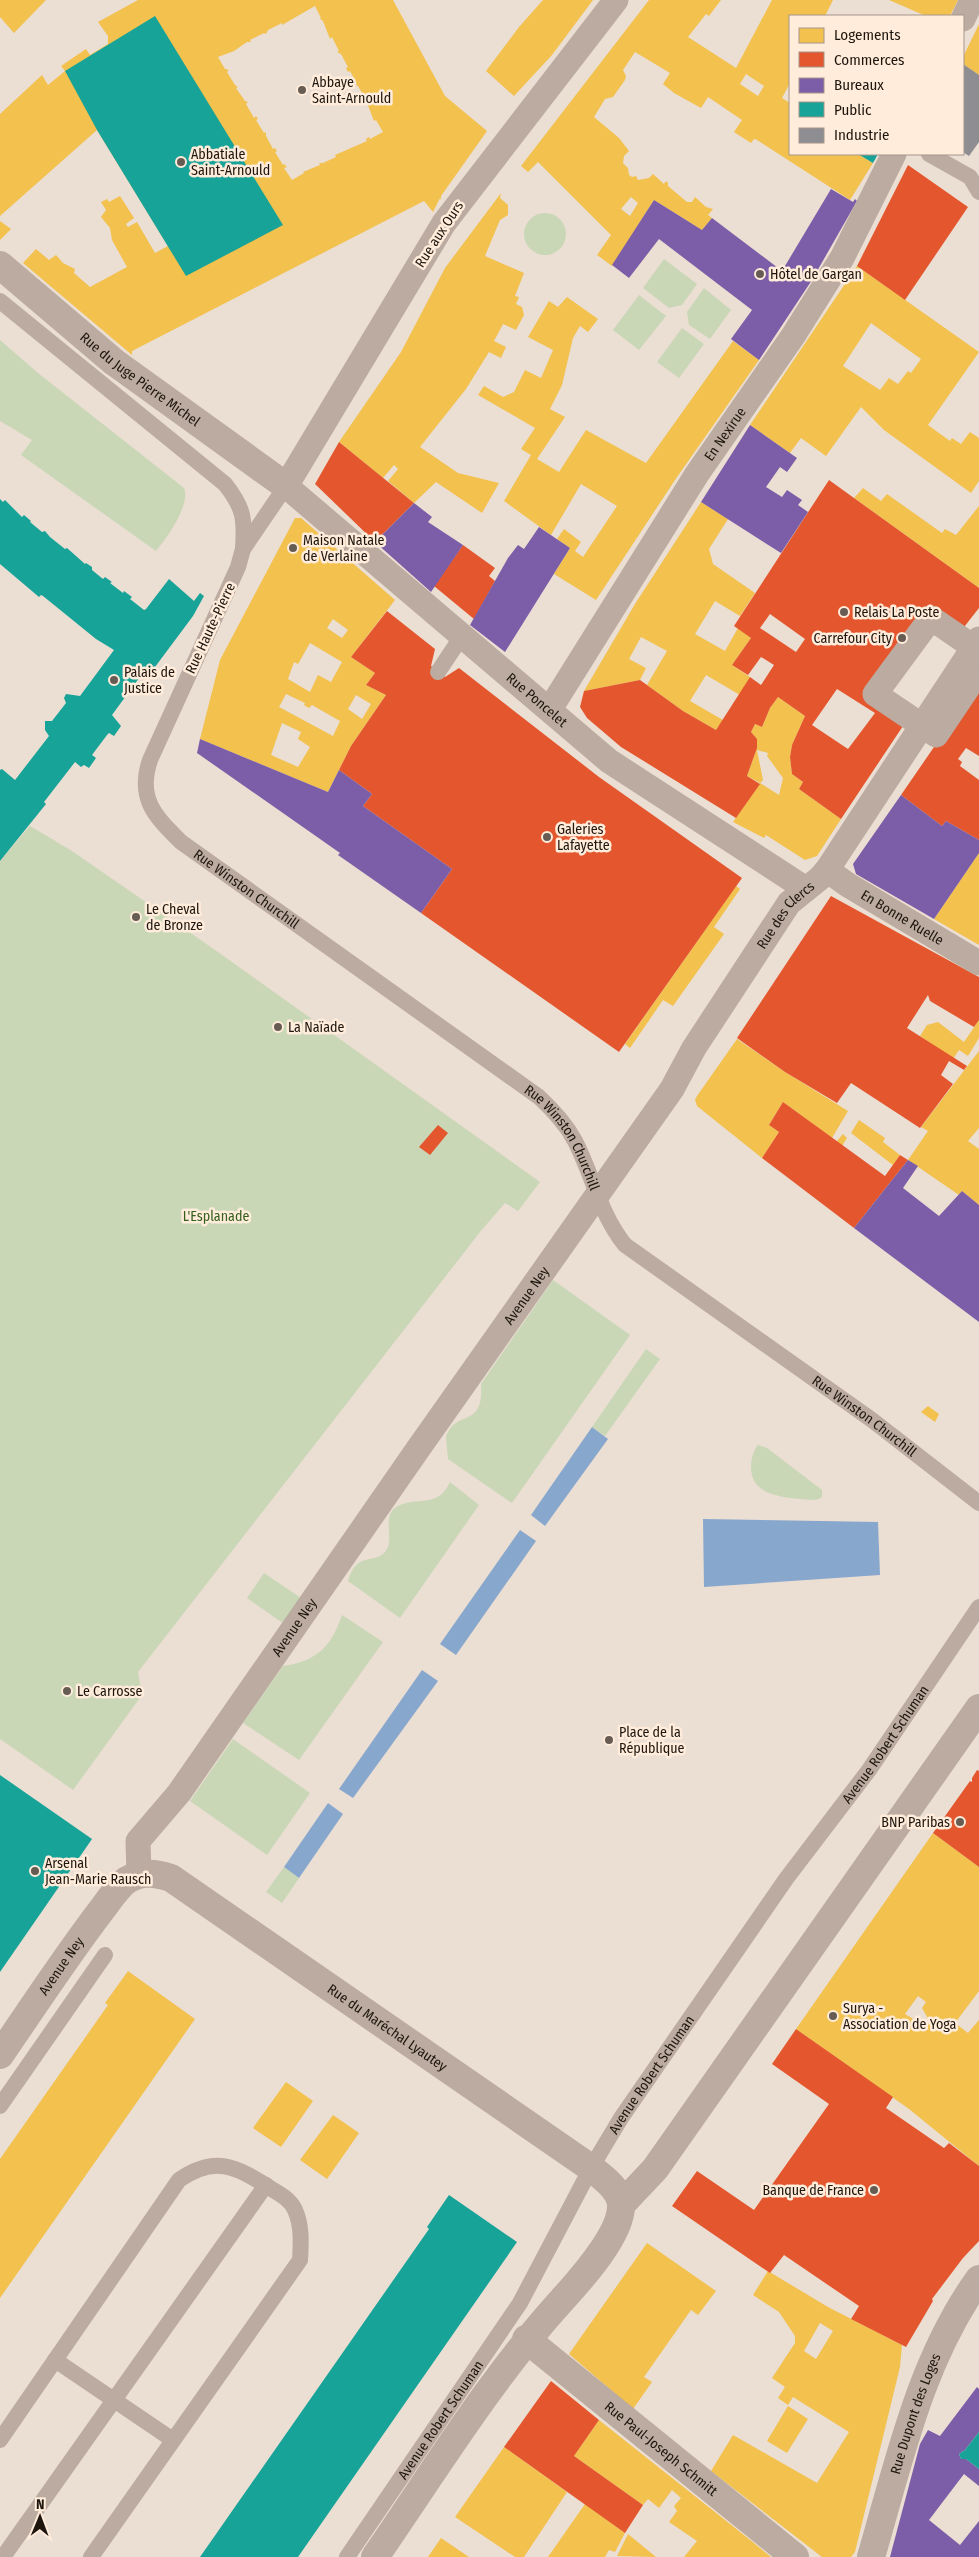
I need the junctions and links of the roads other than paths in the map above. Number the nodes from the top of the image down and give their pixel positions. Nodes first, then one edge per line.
1 (616, 0) edge
2 (972, 0) edge
3 (964, 17) edge
4 (894, 155) edge
5 (931, 155) edge
6 (979, 192) edge
7 (0, 265) edge
8 (0, 301) edge
9 (286, 486) junction
10 (243, 549) junction
11 (462, 636) junction
12 (978, 652) edge
13 (438, 672) dead end
14 (550, 709) junction
15 (921, 725) junction
16 (146, 776) joint
17 (827, 870) junction
18 (806, 890) junction
19 (979, 963) edge
20 (598, 1196) junction
21 (979, 1503) edge
22 (979, 1607) edge
23 (979, 1708) edge
24 (139, 1875) junction
25 (105, 1955) dead end
26 (0, 2055) edge
27 (0, 2106) edge
28 (591, 2168) junction
29 (266, 2185) junction
30 (621, 2205) junction
31 (979, 2279) edge
32 (526, 2339) junction
33 (55, 2360) junction
34 (114, 2400) junction
35 (0, 2440) edge
36 (173, 2440) junction
37 (3, 2557) edge
38 (91, 2557) edge
39 (346, 2557) edge
40 (375, 2557) edge
41 (795, 2557) edge
42 (871, 2557) edge

1 - 9 street, Rue aux Ours
2 - 3 street
4 - 14 street, En Nexirue
5 - 6 lane
7 - 9 street, Rue du Juge Pierre Michel
8 - 10 lane, Rue du Juge Pierre Michel
9 - 10 lane, Rue Haute-Pierre
9 - 11 street, Rue Poncelet
10 - 16 lane, Rue Haute-Pierre
11 - 13 lane
11 - 14 street, Rue Poncelet
12 - 15 street, Rue des Clercs
12 - 15 street
14 - 18 street, Rue Poncelet
15 - 17 street, Rue des Clercs
16 - 20 lane, Rue Winston Churchill
17 - 18 street, Rue des Clercs
17 - 19 street, En Bonne Ruelle
18 - 20 street, Rue des Clercs
20 - 21 lane, Rue Winston Churchill
20 - 24 street, Avenue Ney
22 - 28 lane, Avenue Robert Schuman
23 - 30 street, Avenue Robert Schuman
24 - 26 street, Avenue Ney
24 - 28 street, Rue du Maréchal Lyautey
25 - 27 lane
28 - 30 street, Rue du Maréchal Lyautey
28 - 39 lane, Avenue Robert Schuman
29 - 33 lane
29 - 34 lane
29 - 36 lane
30 - 32 street, Avenue Robert Schuman
31 - 42 street, Rue Dupont des Loges
32 - 40 street, Avenue Robert Schuman
32 - 41 street, Rue Paul-Joseph Schmitt
33 - 34 lane
33 - 35 lane
34 - 36 lane
34 - 37 lane
36 - 38 lane

